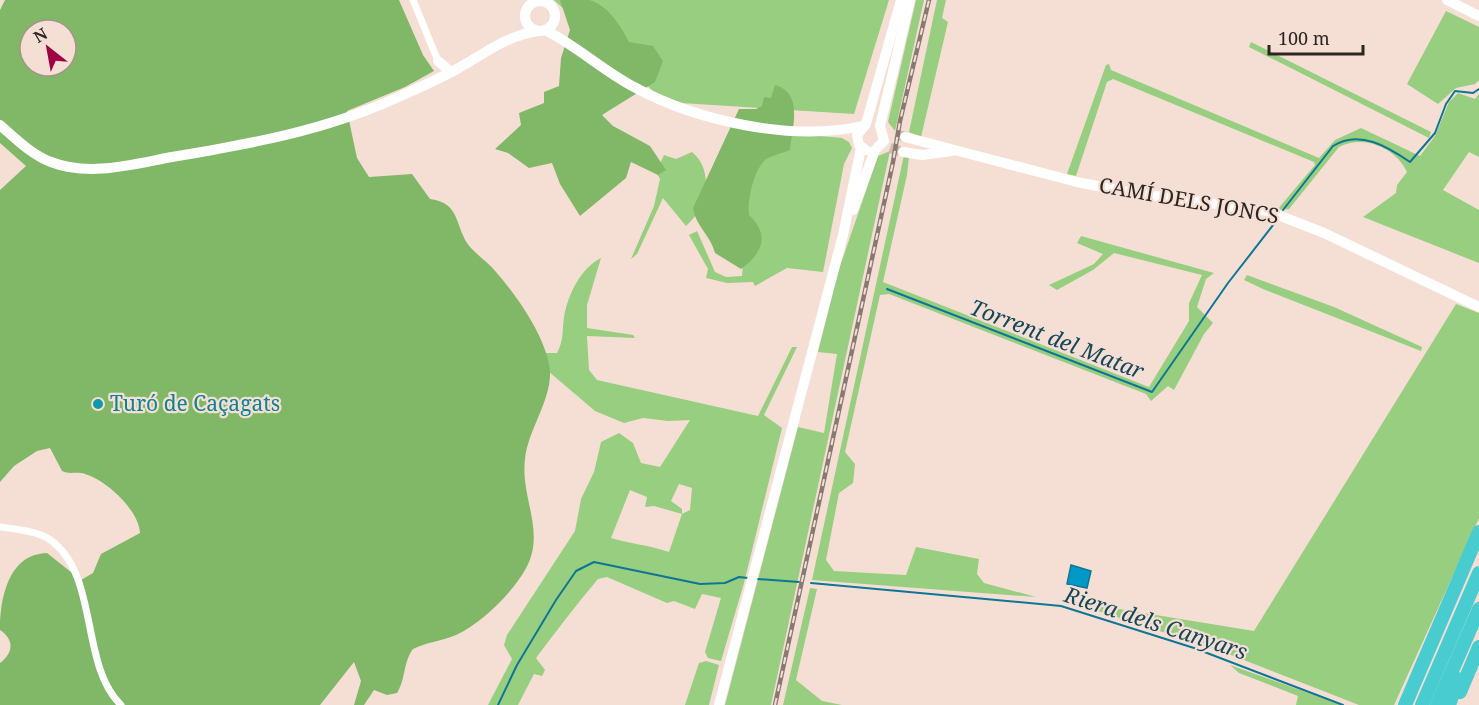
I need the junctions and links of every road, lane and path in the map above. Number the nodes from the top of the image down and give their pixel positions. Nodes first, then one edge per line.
1 (413, 0) edge
2 (901, 0) edge
3 (910, 0) edge
4 (1447, 0) edge
5 (543, 1) edge
6 (526, 8) edge
7 (555, 15) junction
8 (1479, 16) edge
9 (542, 31) junction
10 (504, 40) junction
11 (568, 41) junction
12 (438, 61) junction
13 (451, 72) junction
14 (440, 78) junction
15 (0, 125) edge
16 (864, 125) junction
17 (882, 129) junction
18 (819, 131) junction
19 (860, 145) junction
20 (938, 146) junction
21 (882, 149) junction
22 (955, 151) junction
23 (903, 152) tunnel mouth
24 (922, 155) junction
25 (843, 236) junction
26 (1479, 307) edge
27 (0, 526) edge
28 (1479, 532) edge
29 (1479, 554) edge
30 (1479, 573) edge
31 (1479, 609) edge
32 (1479, 621) edge
33 (1479, 647) edge
34 (1421, 668) junction
35 (121, 705) edge
36 (719, 705) edge
37 (1405, 705) edge
38 (1422, 705) edge
39 (1437, 705) edge
40 (1449, 705) edge
41 (1454, 705) edge

1 - 12 street
2 - 16 street
3 - 17 street
4 - 8 street
5 - 6 street
5 - 7 street
6 - 9 street
6 - 10 street
7 - 9 street
7 - 11 street
9 - 10 street
9 - 11 street
10 - 13 street
11 - 18 street
12 - 13 street
12 - 14 street
13 - 14 street
14 - 15 street
16 - 17 street, CAMÍ DELS JONCS
16 - 18 street, CAMÍ DELS JONCS
16 - 19 street
17 - 20 street, CAMÍ DELS JONCS
17 - 21 street
18 - 19 street
19 - 21 street
19 - 25 street
20 - 22 street, CAMÍ DELS JONCS
20 - 24 street
21 - 25 street
22 - 24 street, CAMÍ DELS JONCS
22 - 26 street, CAMÍ DELS JONCS
23 - 24 street, CAMÍ DELS JONCS
25 - 36 street
27 - 35 street
28 - 34 highway
29 - 34 highway
30 - 38 highway
31 - 39 highway
32 - 40 highway
33 - 41 highway
34 - 37 highway

